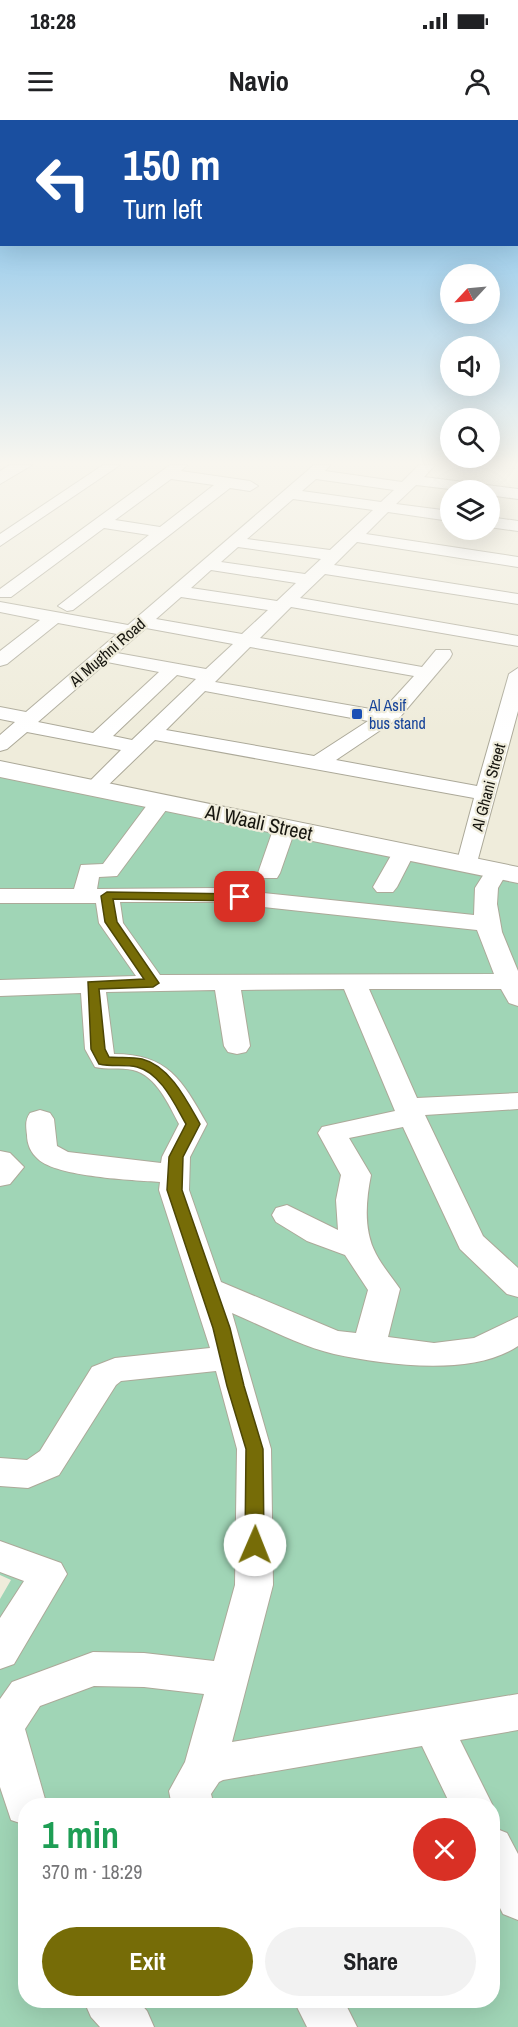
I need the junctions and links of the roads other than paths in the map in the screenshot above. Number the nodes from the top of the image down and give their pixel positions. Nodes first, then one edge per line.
1 (61, 554) edge
2 (136, 554) edge
3 (221, 554) edge
4 (276, 554) edge
5 (337, 554) edge
6 (466, 554) edge
7 (518, 562) edge
8 (208, 565) junction
9 (323, 568) junction
10 (178, 591) junction
11 (518, 599) edge
12 (2, 600) edge
13 (285, 604) junction
14 (61, 612) junction
15 (137, 627) junction
16 (518, 640) edge
17 (247, 641) junction
18 (443, 654) dead end
19 (103, 656) junction
20 (0, 660) edge
21 (173, 669) junction
22 (427, 673) junction
23 (518, 674) edge
24 (206, 681) junction
25 (0, 713) edge
26 (386, 718) junction
27 (27, 722) junction
28 (97, 740) junction
29 (144, 740) junction
30 (0, 745) edge
31 (318, 764) junction
32 (0, 769) edge
33 (94, 788) junction
34 (486, 794) junction
35 (161, 802) junction
36 (285, 827) junction
37 (404, 852) junction
38 (467, 865) junction
39 (269, 873) dead end
40 (508, 873) edge
41 (385, 887) dead end
42 (0, 896) edge
43 (95, 896) junction
44 (488, 924) junction
45 (353, 982) junction
46 (153, 983) junction
47 (227, 983) junction
48 (93, 985) junction
49 (0, 988) edge
50 (514, 989) edge
51 (237, 1046) dead end
52 (518, 1101) edge
53 (410, 1111) junction
54 (40, 1119) dead end
55 (0, 1160) edge
56 (175, 1174) junction
57 (0, 1177) edge
58 (287, 1215) dead end
59 (358, 1248) junction
60 (518, 1286) edge
61 (209, 1289) junction
62 (518, 1329) edge
63 (369, 1347) junction
64 (228, 1358) junction
65 (0, 1472) edge
66 (0, 1556) edge
67 (0, 1652) edge
68 (228, 1680) junction
69 (518, 1712) edge
70 (433, 1726) junction
71 (2, 1729) edge
72 (198, 1788) edge
73 (24, 1798) edge
74 (468, 1798) edge
75 (500, 1862) edge
76 (518, 1899) edge
77 (113, 2008) edge
78 (322, 2008) edge
79 (131, 2027) edge
80 (334, 2027) edge

1 - 12 street
2 - 14 street
3 - 8 street, Al Mughni Road
4 - 9 street
5 - 9 street
6 - 7 street
8 - 9 street
8 - 10 street, Al Mughni Road
9 - 11 street
9 - 13 street
10 - 13 street
10 - 15 street, Al Mughni Road
12 - 14 street
13 - 16 street
13 - 17 street
14 - 15 street
14 - 20 street
15 - 17 street
15 - 19 street, Al Mughni Road
17 - 22 street
17 - 24 street
18 - 22 street
19 - 21 street
19 - 27 street, Al Mughni Road
21 - 24 street
21 - 28 street
22 - 26 street
23 - 34 street, Al Ghani Street
24 - 26 street
24 - 29 street
25 - 27 street
26 - 31 street
27 - 28 street
27 - 30 street, Al Mughni Road
28 - 29 street
29 - 31 street
29 - 33 street
31 - 34 street
32 - 33 street, Al Waali Street
33 - 35 street, Al Waali Street
34 - 38 street, Al Ghani Street
35 - 36 street, Al Waali Street
35 - 43 street
36 - 37 street, Al Waali Street
36 - 39 street
37 - 38 street, Al Waali Street
37 - 41 street
38 - 40 street, Al Waali Street
40 - 44 street
42 - 43 street
43 - 44 street
43 - 46 street
44 - 50 street
45 - 47 street
45 - 50 street
45 - 53 street
46 - 47 street
46 - 48 street
47 - 51 street
48 - 49 street
48 - 56 street
52 - 53 street
53 - 59 street
53 - 60 street
54 - 56 street
55 - 57 street
56 - 61 street
58 - 59 street
59 - 63 street
61 - 63 street
61 - 64 street
62 - 63 street
64 - 65 street
64 - 68 street
66 - 67 street
68 - 71 street
68 - 72 street
69 - 70 street
70 - 72 street
70 - 74 street
71 - 73 street
75 - 76 street
77 - 79 street
78 - 80 street

